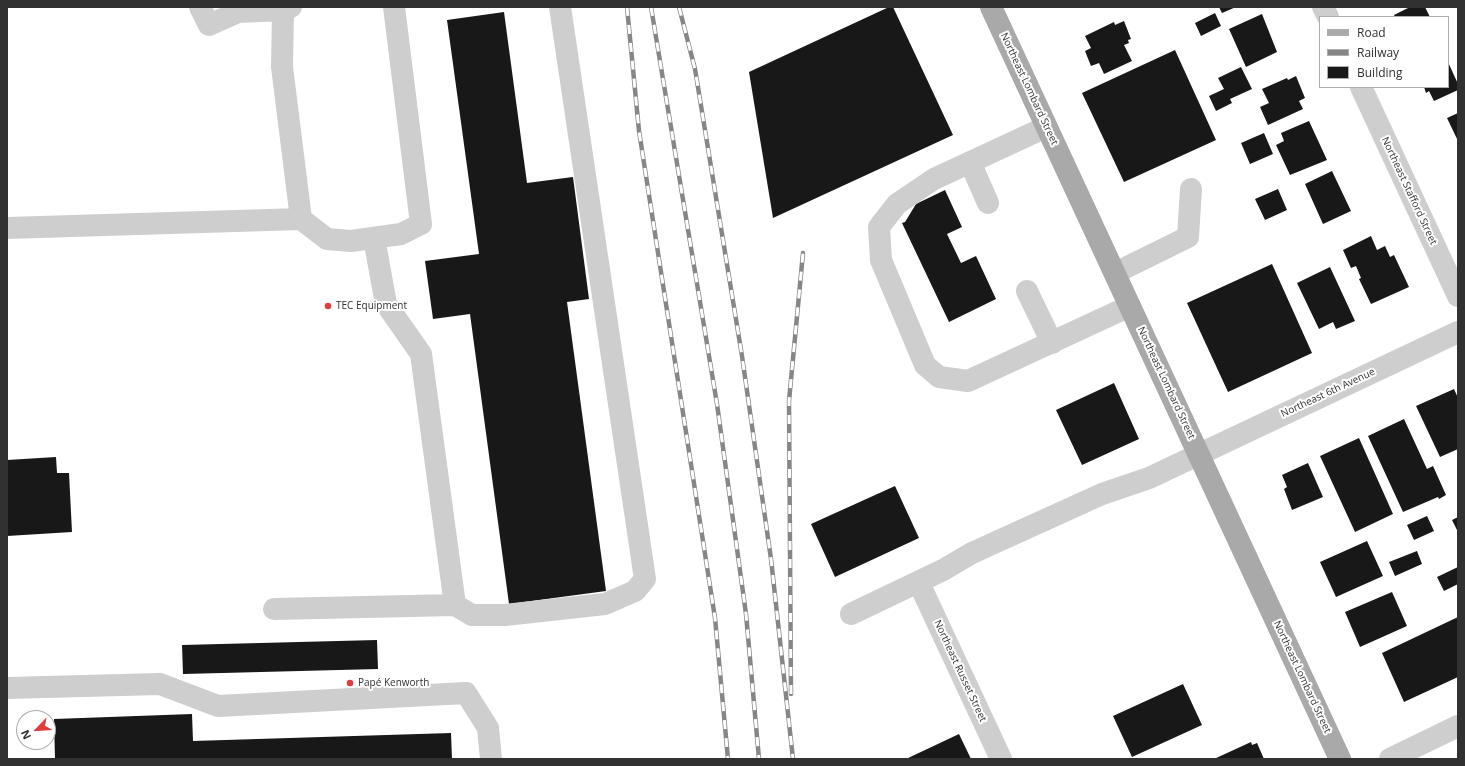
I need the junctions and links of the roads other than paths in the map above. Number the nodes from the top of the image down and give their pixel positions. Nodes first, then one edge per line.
1 (200, 7) edge
2 (394, 7) edge
3 (560, 7) edge
4 (991, 7) edge
5 (1323, 7) edge
6 (287, 9) edge
7 (1328, 16) edge
8 (1361, 88) edge
9 (1046, 127) junction
10 (970, 162) junction
11 (1191, 189) dead end
12 (988, 203) dead end
13 (301, 219) junction
14 (7, 228) edge
15 (374, 238) junction
16 (1114, 273) junction
17 (1027, 291) dead end
18 (1458, 296) edge
19 (1130, 306) junction
20 (1458, 332) edge
21 (1052, 342) junction
22 (1199, 453) junction
23 (919, 582) junction
24 (455, 605) junction
25 (274, 609) dead end
26 (851, 614) dead end
27 (7, 688) edge
28 (1458, 726) edge
29 (491, 759) edge
30 (1001, 759) edge
31 (1340, 759) edge
32 (1390, 759) edge

1 - 6 street
2 - 15 street
3 - 24 street
4 - 9 main road, Northeast Lombard Street
5 - 7 street
6 - 13 street
8 - 18 street, Northeast Stafford Street
9 - 10 street
9 - 16 main road, Northeast Lombard Street
10 - 12 street
10 - 21 street
11 - 16 street
13 - 14 street
13 - 15 street
15 - 24 street
16 - 19 main road, Northeast Lombard Street
17 - 21 street
19 - 21 street
19 - 22 main road, Northeast Lombard Street
20 - 22 street, Northeast 6th Avenue
22 - 23 street, Northeast 6th Avenue
22 - 31 main road, Northeast Lombard Street
23 - 26 street, Northeast 6th Avenue
23 - 30 street, Northeast Russet Street
24 - 25 street
27 - 29 street
28 - 32 street

